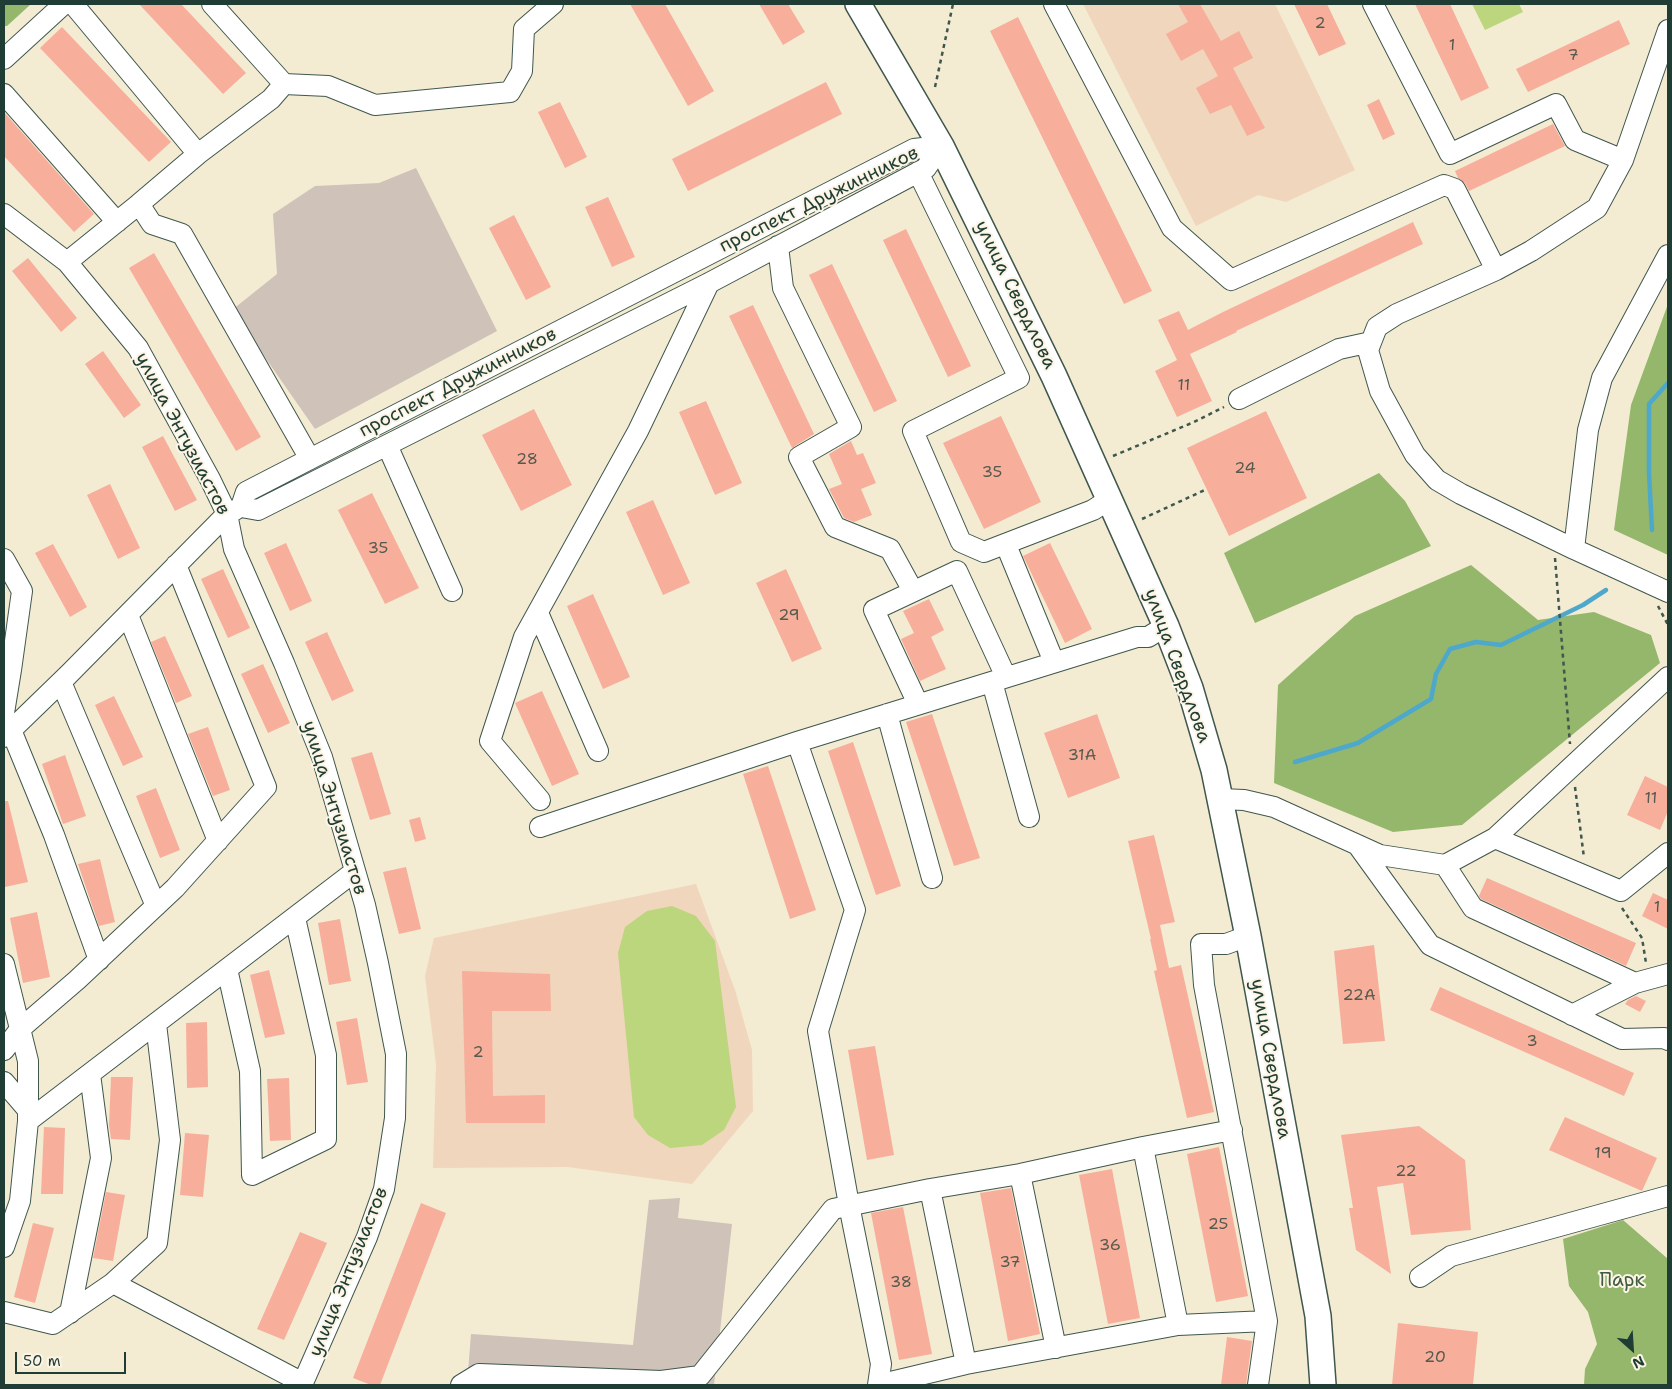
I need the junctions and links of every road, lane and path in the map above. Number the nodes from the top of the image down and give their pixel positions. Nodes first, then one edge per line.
1 (64, 4) edge
2 (73, 4) edge
3 (212, 4) edge
4 (553, 4) edge
5 (858, 4) edge
6 (953, 4) edge
7 (1054, 4) edge
8 (1373, 4) edge
9 (1668, 30) edge
10 (4, 59) edge
11 (284, 84) junction
12 (935, 87) dead end
13 (4, 94) edge
14 (942, 146) junction
15 (198, 154) junction
16 (1623, 160) junction
17 (918, 172) junction
18 (139, 204) junction
19 (4, 214) edge
20 (117, 222) junction
21 (778, 246) junction
22 (1668, 255) edge
23 (67, 262) junction
24 (1496, 270) junction
25 (710, 283) junction
26 (1371, 342) junction
27 (1239, 400) joint
28 (386, 445) junction
29 (1113, 456) dead end
30 (310, 459) junction
31 (1207, 489) dead end
32 (1110, 499) junction
33 (234, 511) junction
34 (1142, 519) dead end
35 (1006, 545) junction
36 (1574, 549) junction
37 (4, 559) edge
38 (176, 565) junction
39 (452, 591) dead end
40 (913, 591) junction
41 (1668, 592) edge
42 (538, 613) junction
43 (128, 614) junction
44 (1166, 626) junction
45 (1054, 662) junction
46 (7, 664) edge
47 (1668, 677) edge
48 (999, 679) junction
49 (61, 682) junction
50 (918, 704) junction
51 (887, 714) junction
52 (6, 727) edge
53 (797, 742) junction
54 (598, 751) dead end
55 (1221, 799) junction
56 (540, 800) dead end
57 (1029, 817) dead end
58 (540, 827) dead end
59 (1495, 838) junction
60 (218, 841) junction
61 (1359, 847) junction
62 (1668, 853) edge
63 (1445, 865) junction
64 (354, 872) junction
65 (932, 878) dead end
66 (156, 906) junction
67 (295, 918) junction
68 (1248, 936) junction
69 (99, 960) junction
70 (4, 964) edge
71 (227, 969) junction
72 (1668, 974) edge
73 (1635, 983) junction
74 (1572, 1015) junction
75 (156, 1024) junction
76 (20, 1030) junction
77 (1667, 1038) edge
78 (4, 1050) edge
79 (90, 1074) junction
80 (4, 1082) edge
81 (28, 1116) junction
82 (1232, 1130) junction
83 (1144, 1147) junction
84 (1020, 1174) junction
85 (930, 1189) junction
86 (1668, 1196) edge
87 (849, 1205) junction
88 (4, 1247) edge
89 (1420, 1277) dead end
90 (113, 1283) junction
91 (4, 1312) edge
92 (70, 1313) junction
93 (1267, 1321) junction
94 (1178, 1325) junction
95 (1056, 1348) junction
96 (966, 1364) junction
97 (303, 1384) edge
98 (461, 1385) edge
99 (878, 1385) edge
100 (1258, 1385) edge
101 (1323, 1385) edge

1 - 10 street
2 - 15 street
3 - 11 street
4 - 11 street
5 - 14 main road, улица Свердлова
6 - 12 path
7 - 24 street
8 - 16 street
9 - 16 street
11 - 15 street
13 - 20 street
14 - 17 street, проспект Дружинников
14 - 30 street, проспект Дружинников
14 - 32 main road, улица Свердлова
15 - 18 street
16 - 24 street
17 - 21 street, проспект Дружинников
17 - 35 street
18 - 20 street
18 - 30 street
19 - 23 street, улица Энтузиастов
20 - 23 street
21 - 25 street, проспект Дружинников
21 - 40 street
22 - 36 street
23 - 33 street, улица Энтузиастов
24 - 26 street
25 - 28 street, проспект Дружинников
25 - 42 street
26 - 27 street
26 - 36 street
27 - 29 path
28 - 33 street, проспект Дружинников
28 - 39 street
30 - 33 street, проспект Дружинников
31 - 34 path
32 - 35 street
32 - 44 main road, улица Свердлова
33 - 38 street
33 - 64 street, улица Энтузиастов
35 - 45 street
36 - 41 street
37 - 46 street
38 - 43 street
38 - 60 street
40 - 48 street
40 - 50 street
42 - 54 street
42 - 56 street
43 - 49 street
43 - 60 street
44 - 45 street
44 - 55 main road, улица Свердлова
45 - 48 street
46 - 52 street
47 - 59 street
48 - 50 street
48 - 57 street
49 - 52 street
49 - 66 street
50 - 51 street
51 - 53 street
51 - 65 street
52 - 69 street
53 - 58 street
53 - 87 street
55 - 61 street
55 - 68 main road, улица Свердлова
59 - 62 street
59 - 63 street
60 - 66 street
61 - 63 street
61 - 74 street
63 - 73 street
64 - 67 street
64 - 97 street, улица Энтузиастов
66 - 69 street
67 - 71 street
67 - 71 street
68 - 82 street
68 - 101 main road, улица Свердлова
69 - 76 street
70 - 76 street
71 - 75 street
72 - 73 street
73 - 74 street
74 - 77 street
75 - 79 street
75 - 90 street
76 - 78 street
76 - 81 street
79 - 81 street
79 - 92 street
80 - 81 street
81 - 88 street
82 - 83 street
82 - 93 street
83 - 84 street
83 - 94 street
84 - 85 street
84 - 95 street
85 - 87 street
85 - 96 street
86 - 89 street
87 - 98 street
87 - 99 street
90 - 92 street
90 - 97 street
91 - 92 street
93 - 94 street
93 - 100 street
94 - 95 street
95 - 96 street
96 - 99 street

